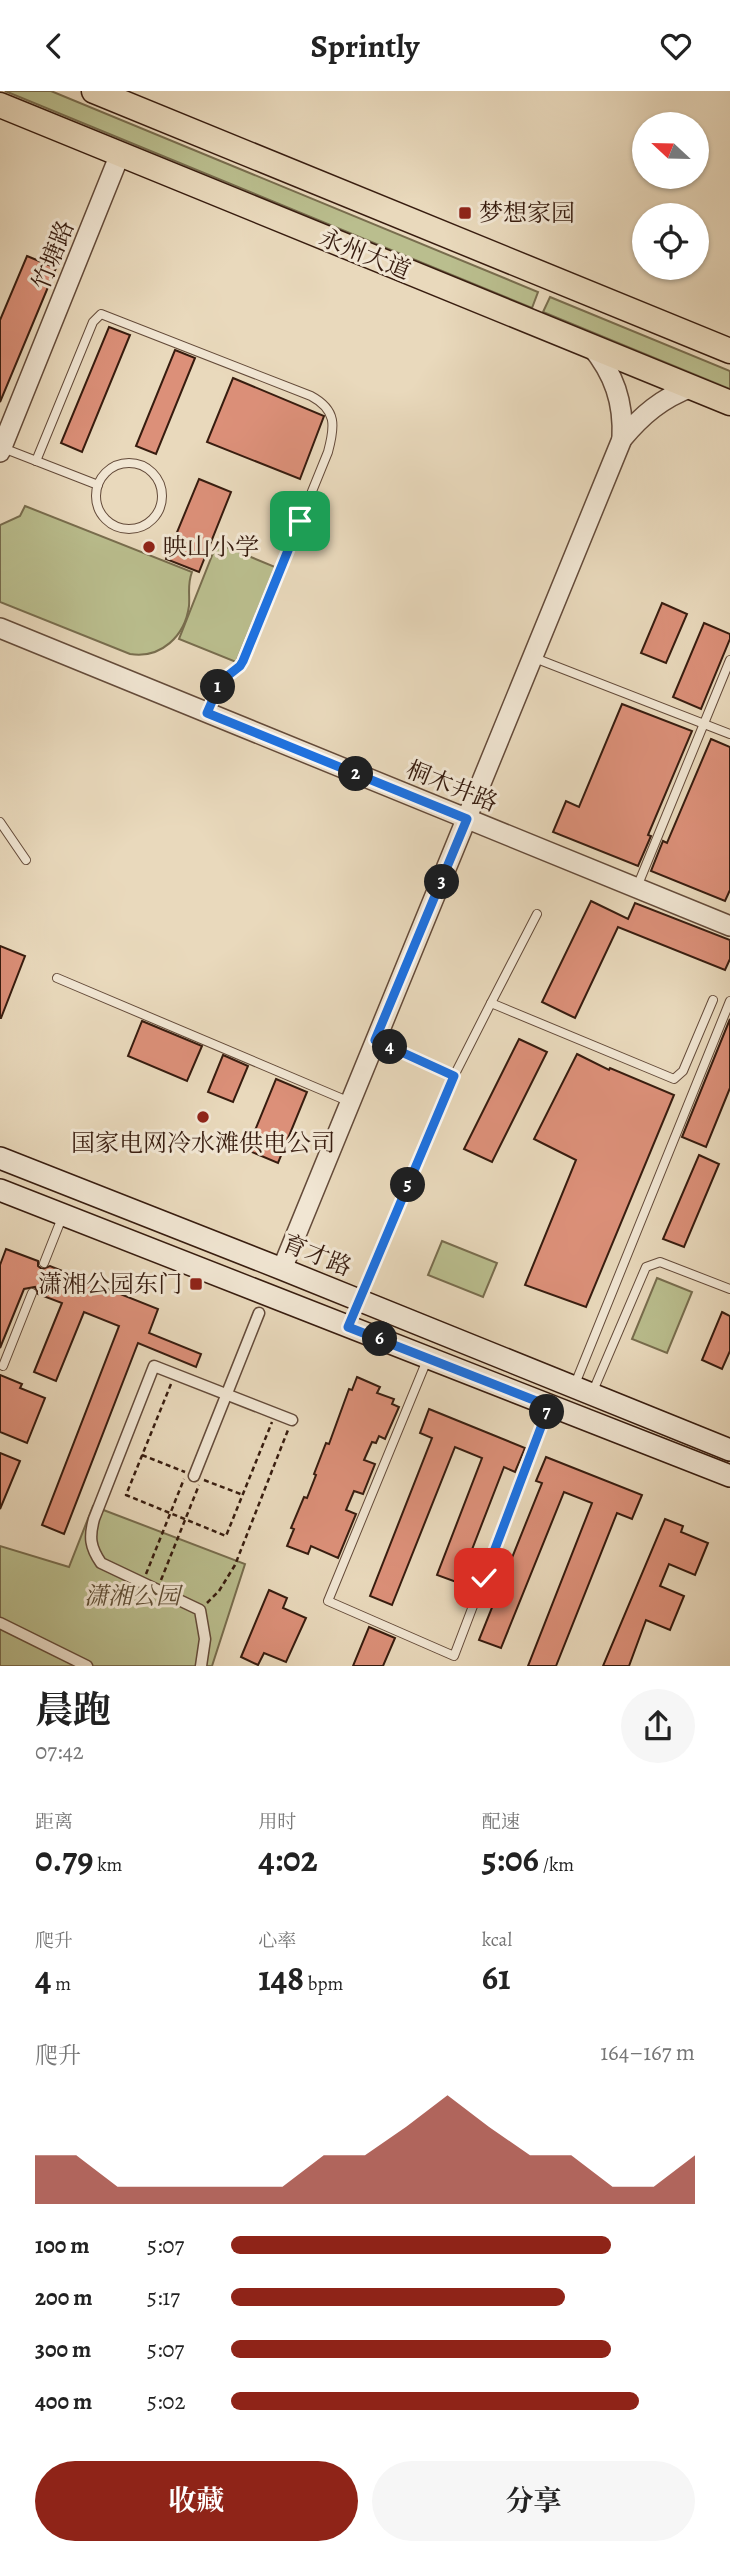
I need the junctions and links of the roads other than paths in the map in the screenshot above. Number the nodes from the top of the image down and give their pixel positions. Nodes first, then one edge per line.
1 (94, 91) edge
2 (0, 105) edge
3 (120, 154) junction
4 (590, 345) junction
5 (730, 351) edge
6 (692, 387) junction
7 (730, 403) edge
8 (622, 439) junction
9 (1, 450) edge
10 (36, 461) junction
11 (98, 485) junction
12 (0, 628) edge
13 (532, 657) junction
14 (730, 660) edge
15 (207, 713) junction
16 (704, 723) junction
17 (730, 734) edge
18 (467, 819) junction
19 (0, 822) edge
20 (26, 860) dead end
21 (637, 887) junction
22 (537, 914) dead end
23 (729, 922) edge
24 (57, 978) dead end
25 (713, 1000) dead end
26 (730, 1001) edge
27 (491, 1003) junction
28 (375, 1040) junction
29 (454, 1076) junction
30 (350, 1101) junction
31 (0, 1159) edge
32 (0, 1190) edge
33 (64, 1215) junction
34 (44, 1263) dead end
35 (282, 1269) junction
36 (730, 1289) edge
37 (32, 1293) dead end
38 (359, 1300) junction
39 (259, 1313) dead end
40 (348, 1327) junction
41 (428, 1358) junction
42 (3, 1366) dead end
43 (583, 1391) junction
44 (226, 1394) junction
45 (549, 1406) junction
46 (292, 1420) road end
47 (730, 1450) edge
48 (194, 1476) road end
49 (730, 1476) edge
50 (0, 1623) edge
51 (87, 1666) edge
52 (201, 1666) edge

1 - 5 main road, 永州大道
2 - 3 main road, 永州大道
3 - 4 main road, 永州大道
3 - 9 street, 竹塘路
4 - 6 main road, 永州大道
4 - 8 street
6 - 7 main road, 永州大道
6 - 8 street
8 - 13 street
9 - 10 lane
10 - 11 lane
10 - 15 lane
11 - 11 lane
12 - 15 street, 桐木井路
13 - 16 lane
13 - 18 street
14 - 16 lane
15 - 18 street, 桐木井路
16 - 17 lane
16 - 21 lane
18 - 21 street, 桐木井路
18 - 28 street
19 - 20 lane
21 - 23 street, 桐木井路
22 - 27 lane
24 - 30 lane
25 - 27 lane
26 - 43 lane
27 - 29 lane
28 - 29 lane
28 - 30 street
29 - 38 lane
30 - 35 street
31 - 35 main road, 育才路
32 - 33 main road
33 - 34 lane
33 - 40 main road
35 - 38 main road, 育才路
36 - 43 lane
37 - 42 lane
38 - 40 lane
38 - 43 main road, 育才路
39 - 44 street
40 - 41 main road
41 - 45 main road
41 - 45 lane
43 - 47 main road, 育才路
44 - 46 street
44 - 48 street
44 - 52 street
45 - 49 main road
50 - 51 street

